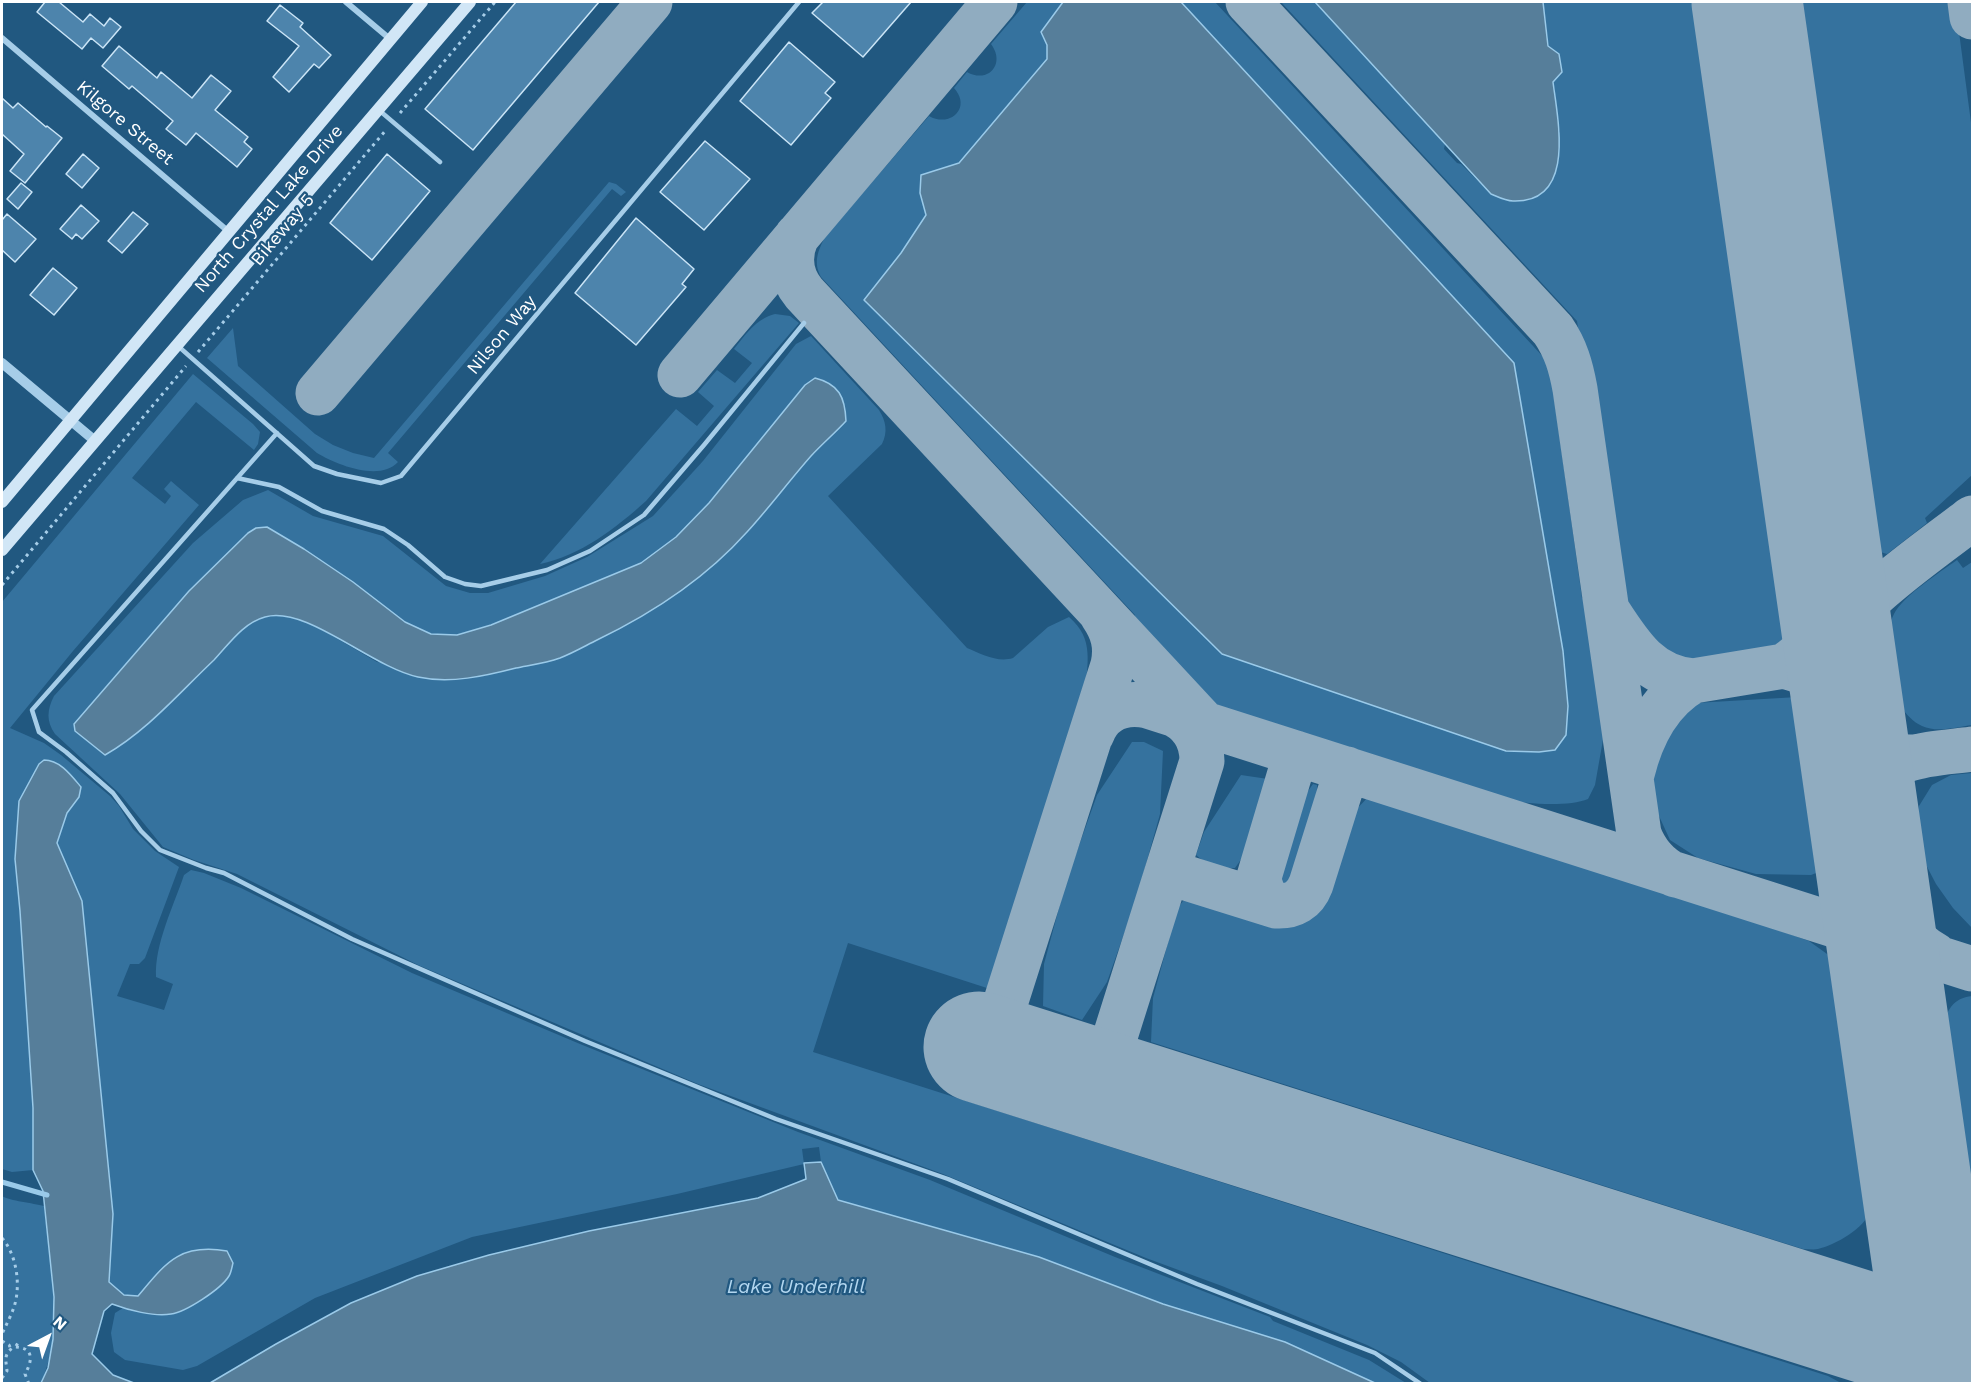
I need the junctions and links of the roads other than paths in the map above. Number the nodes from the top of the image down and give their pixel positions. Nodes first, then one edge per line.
1 (346, 2) edge
2 (422, 2) edge
3 (470, 2) edge
4 (799, 2) edge
5 (2, 38) edge
6 (390, 39) junction
7 (378, 109) junction
8 (440, 162) dead end
9 (229, 232) junction
10 (804, 323) dead end
11 (176, 345) junction
12 (2, 363) edge
13 (70, 420) junction
14 (277, 433) junction
15 (94, 440) junction
16 (237, 478) junction
17 (2, 502) edge
18 (2, 550) edge
19 (1421, 1383) edge

1 - 6 street
2 - 6 main road, North Crystal Lake Drive
3 - 7 main road, North Crystal Lake Drive
4 - 14 lane, Nilson Way
5 - 9 street, Kilgore Street
6 - 9 main road, North Crystal Lake Drive
7 - 8 lane
7 - 11 main road, North Crystal Lake Drive
9 - 13 main road, North Crystal Lake Drive
10 - 16 lane
11 - 14 lane, Nilson Way
11 - 15 main road, North Crystal Lake Drive
12 - 13 street
13 - 15 street
13 - 17 main road, North Crystal Lake Drive
14 - 16 lane
15 - 18 main road, North Crystal Lake Drive
16 - 19 lane

